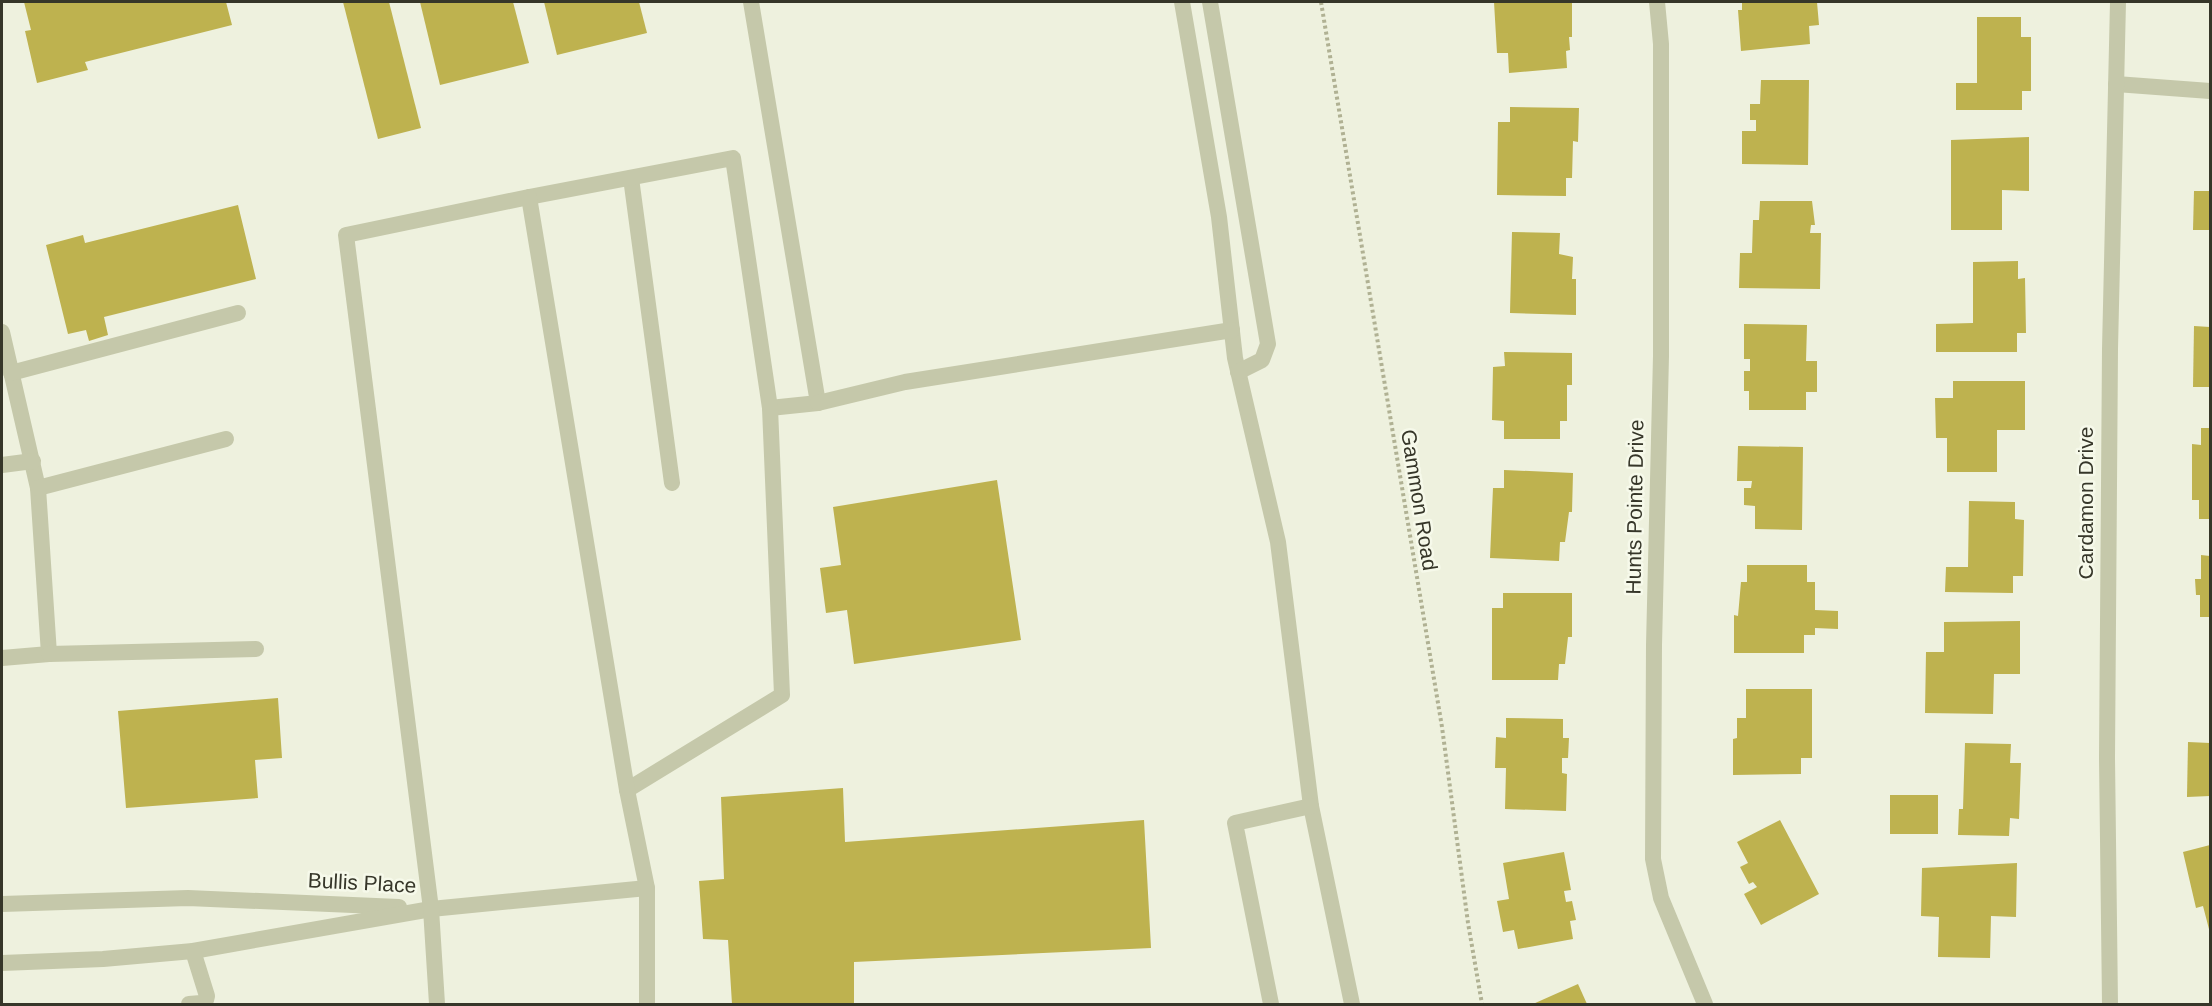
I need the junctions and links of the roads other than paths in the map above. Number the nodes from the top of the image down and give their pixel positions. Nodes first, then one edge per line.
1 (751, 2) edge
2 (1182, 2) edge
3 (1210, 2) edge
4 (1657, 2) edge
5 (2118, 2) edge
6 (2116, 84) junction
7 (2211, 91) edge
8 (631, 178) junction
9 (529, 197) junction
10 (238, 313) dead end
11 (1232, 330) junction
12 (2, 332) edge
13 (1238, 372) junction
14 (11, 374) junction
15 (818, 403) junction
16 (770, 408) junction
17 (226, 439) dead end
18 (33, 461) junction
19 (2, 465) edge
20 (672, 483) dead end
21 (38, 488) junction
22 (256, 649) dead end
23 (49, 654) junction
24 (2, 658) edge
25 (627, 790) junction
26 (1311, 806) junction
27 (647, 888) junction
28 (2, 904) edge
29 (431, 909) junction
30 (193, 951) junction
31 (2, 963) edge
32 (189, 1005) edge
33 (437, 1005) edge
34 (647, 1005) edge
35 (1271, 1005) edge
36 (1352, 1005) edge
37 (1705, 1005) edge
38 (2110, 1005) edge

1 - 15 street
2 - 11 street
3 - 13 street
4 - 37 street, Hunts Pointe Drive
5 - 6 street, Cardamon Drive
6 - 7 street
6 - 38 street, Cardamon Drive
8 - 9 street
8 - 16 street
8 - 20 street
9 - 25 street
9 - 29 street
10 - 14 street
11 - 13 street
11 - 15 street
12 - 14 street
13 - 26 street
14 - 18 street
15 - 16 street
16 - 25 street
17 - 21 street
18 - 19 street
18 - 21 street
21 - 23 street
22 - 23 street
23 - 24 street
25 - 27 street
26 - 35 street
26 - 36 street
27 - 29 street
27 - 34 street
28 - 29 street, Bullis Place
29 - 30 street, Bullis Place
29 - 33 street
30 - 31 street, Bullis Place
30 - 32 street

